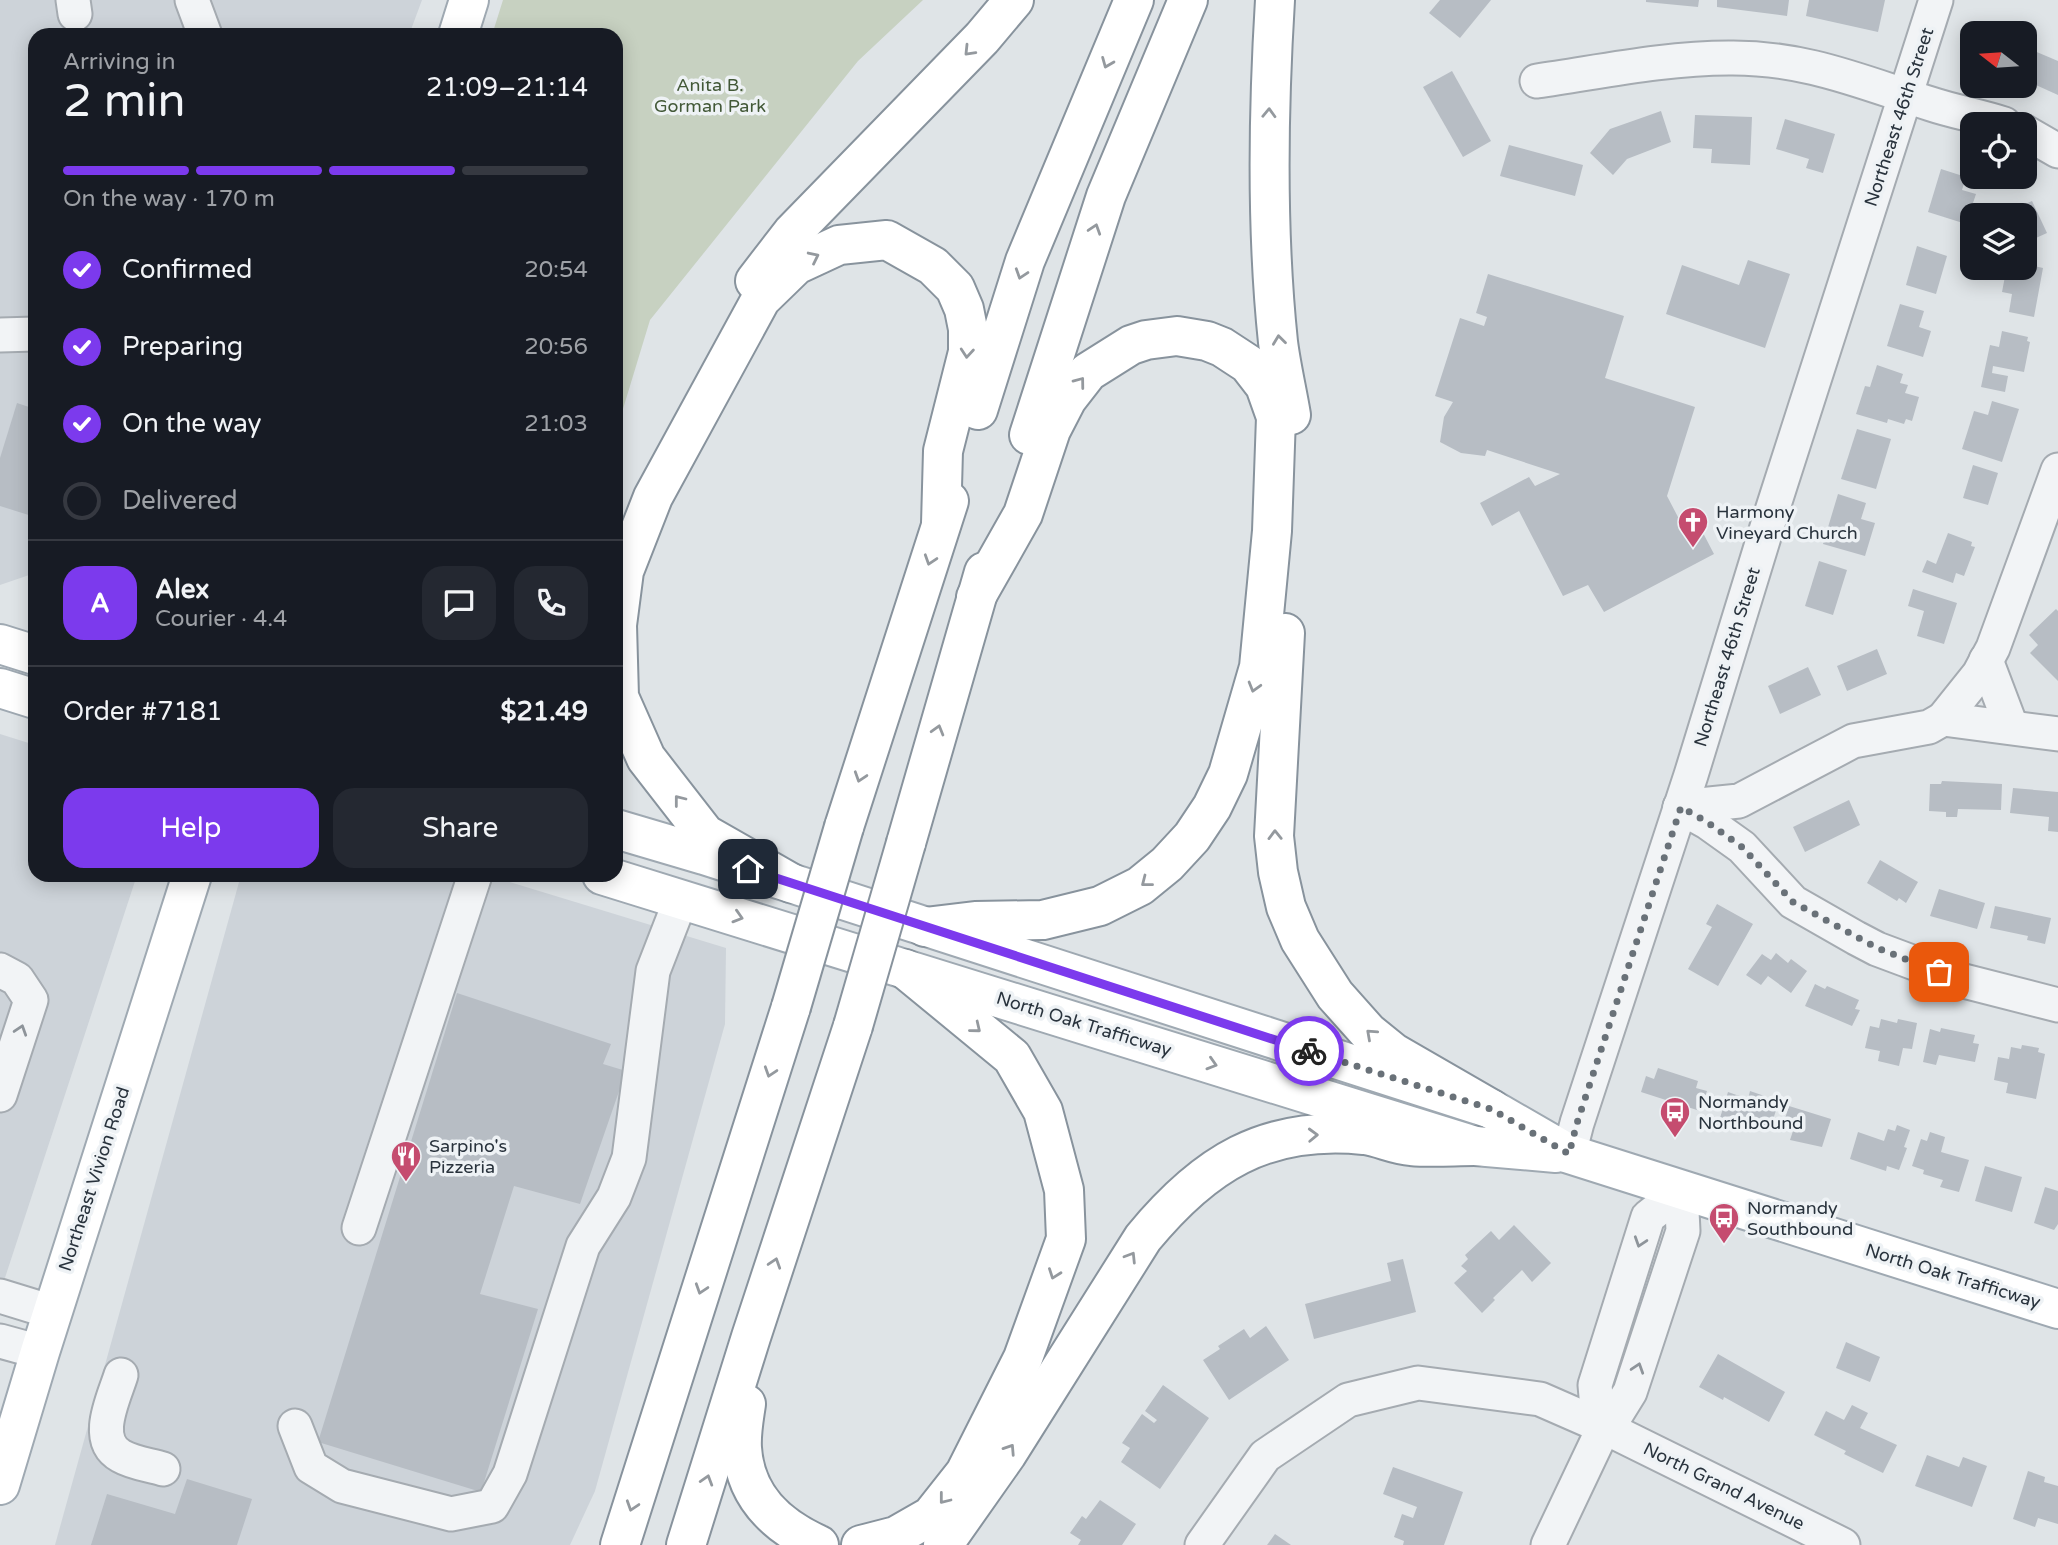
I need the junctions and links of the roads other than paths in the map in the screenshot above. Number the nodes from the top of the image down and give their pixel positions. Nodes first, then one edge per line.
1 (192, 0) edge
2 (469, 0) edge
3 (1014, 0) edge
4 (1134, 0) edge
5 (1188, 0) edge
6 (1275, 0) edge
7 (1936, 0) edge
8 (202, 28) edge
9 (460, 28) edge
10 (1537, 81) dead end
11 (1905, 96) junction
12 (1962, 112) edge
13 (2037, 139) edge
14 (2058, 151) edge
15 (28, 334) edge
16 (0, 335) edge
17 (2058, 473) edge
18 (623, 522) edge
19 (942, 524) junction
20 (623, 579) edge
21 (976, 597) junction
22 (0, 644) edge
23 (28, 653) edge
24 (1986, 660) junction
25 (0, 688) edge
26 (28, 697) edge
27 (623, 706) edge
28 (1943, 719) junction
29 (2011, 726) junction
30 (2058, 734) edge
31 (1739, 801) junction
32 (1681, 807) junction
33 (623, 831) edge
34 (1730, 839) junction
35 (623, 854) edge
36 (704, 855) junction
37 (623, 881) edge
38 (189, 882) edge
39 (473, 882) edge
40 (791, 883) junction
41 (681, 899) junction
42 (925, 928) junction
43 (905, 969) junction
44 (0, 970) edge
45 (2058, 1005) edge
46 (0, 1095) edge
47 (1491, 1109) junction
48 (1475, 1146) junction
49 (1569, 1154) junction
50 (1681, 1191) junction
51 (359, 1228) dead end
52 (0, 1296) edge
53 (2058, 1309) edge
54 (52, 1312) junction
55 (751, 1337) junction
56 (0, 1341) edge
57 (40, 1352) junction
58 (121, 1375) dead end
59 (295, 1426) dead end
60 (1604, 1427) junction
61 (163, 1469) dead end
62 (0, 1485) edge
63 (620, 1545) edge
64 (687, 1545) edge
65 (820, 1545) edge
66 (861, 1545) edge
67 (943, 1545) edge
68 (1202, 1545) edge
69 (1548, 1545) edge
70 (1843, 1545) edge

1 - 8 street
2 - 9 main road
3 -> 18 main road
4 -> 19 main road
21 -> 5 main road
47 -> 6 main road
7 - 11 street, Northeast 46th Street
10 - 11 street
11 - 12 street
11 - 32 street, Northeast 46th Street
13 - 14 street
15 - 16 street
17 - 24 street
20 -> 19 main road
19 -> 63 main road, bridge
21 -> 42 main road
55 -> 21 main road, bridge
22 - 23 main road
24 - 28 street
24 - 29 street
25 - 26 main road
40 -> 27 main road
28 - 29 street
28 - 31 street
29 - 30 street
31 - 32 street
31 - 34 street
32 - 34 street
32 - 49 street, Northeast 46th Street
33 - 36 main road, North Oak Trafficway
34 - 45 street
35 - 36 main road
36 - 40 main road, North Oak Trafficway
37 - 41 main road, North Oak Trafficway
38 - 54 main road, Northeast Vivion Road
39 - 51 street
40 - 42 main road, North Oak Trafficway
41 -> 43 main road, North Oak Trafficway
41 - 59 street
42 - 47 main road, North Oak Trafficway
43 -> 48 main road, North Oak Trafficway
43 -> 66 main road
46 -> 44 street
47 - 49 main road, North Oak Trafficway
48 - 49 main road, North Oak Trafficway
67 -> 48 main road
49 - 50 main road, North Oak Trafficway
50 - 53 main road, North Oak Trafficway
50 - 60 street
52 - 54 street
54 - 57 main road, Northeast Vivion Road
64 -> 55 main road
55 - 65 main road
56 - 57 street
57 - 62 main road, Northeast Vivion Road
58 - 61 street
60 - 68 street, North Grand Avenue
60 - 69 street
60 - 70 street, North Grand Avenue

